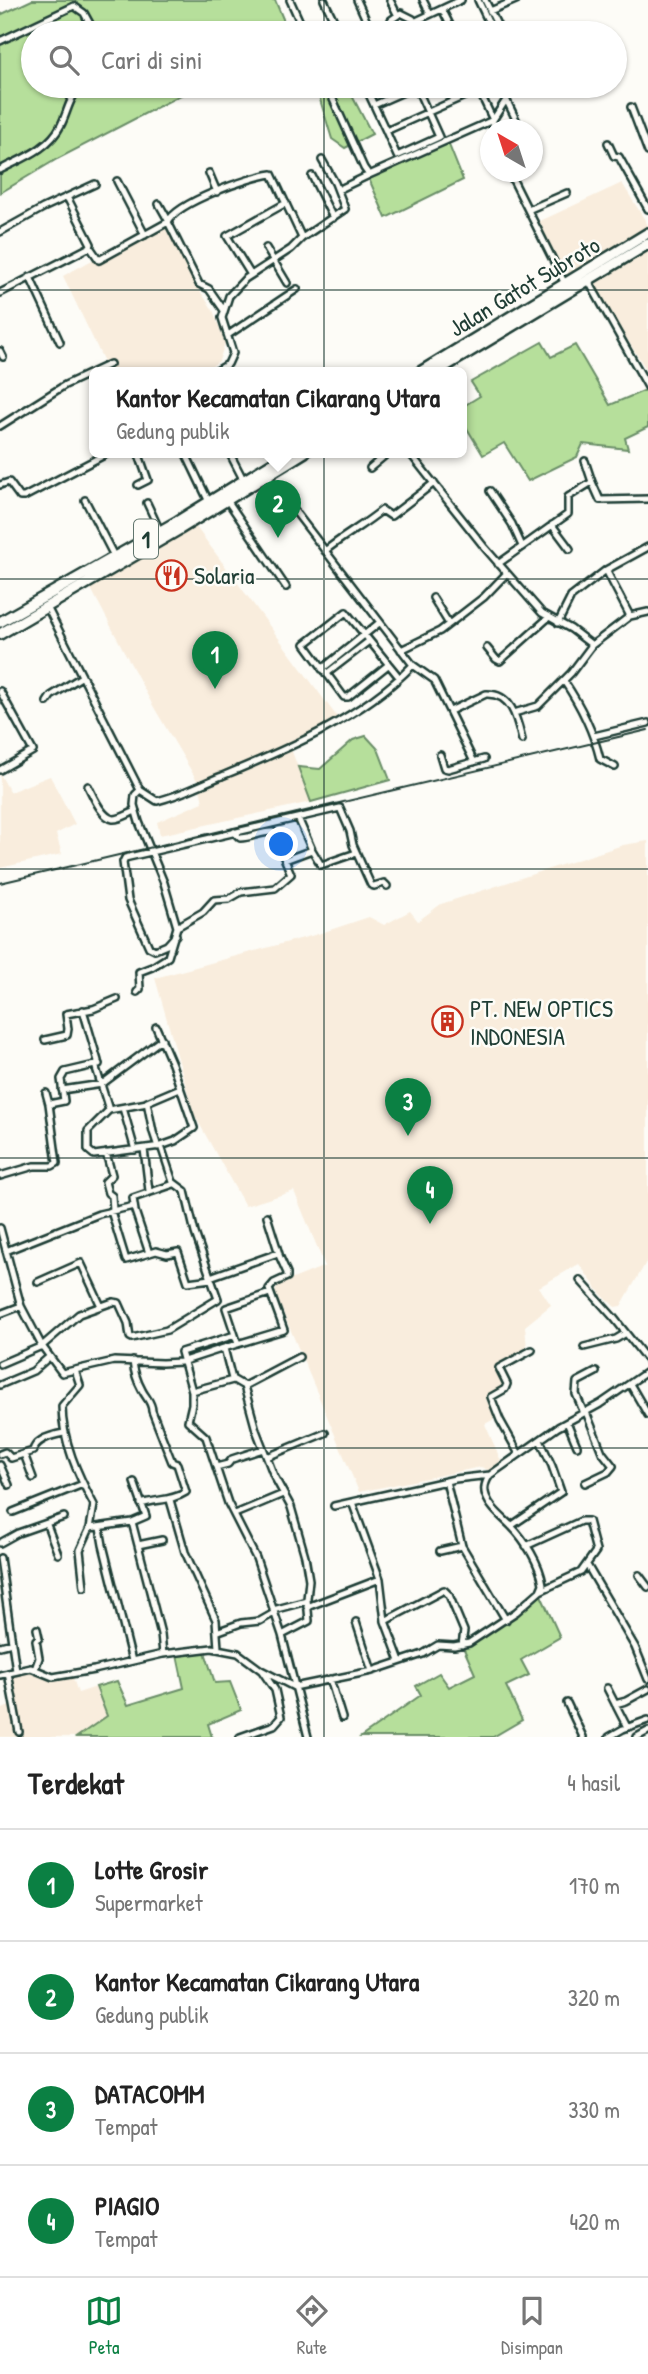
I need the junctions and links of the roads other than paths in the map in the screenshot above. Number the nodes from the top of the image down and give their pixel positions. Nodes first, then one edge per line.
1 (290, 0) edge
2 (324, 0) edge
3 (357, 0) edge
4 (390, 0) edge
5 (423, 0) edge
6 (478, 0) edge
7 (485, 0) edge
8 (516, 0) edge
9 (458, 1) edge
10 (442, 9) junction
11 (490, 11) junction
12 (430, 14) junction
13 (397, 15) junction
14 (42, 21) edge
15 (88, 21) edge
16 (300, 21) edge
17 (334, 21) edge
18 (367, 21) edge
19 (392, 21) edge
20 (413, 21) edge
21 (416, 21) edge
22 (448, 21) edge
23 (488, 21) edge
24 (495, 21) edge
25 (21, 31) edge
26 (0, 41) edge
27 (71, 98) edge
28 (332, 98) edge
29 (371, 98) edge
30 (389, 98) edge
31 (422, 98) edge
32 (457, 98) edge
33 (483, 98) edge
34 (506, 99) joint
35 (374, 105) junction
36 (631, 107) dead end
37 (428, 112) junction
38 (493, 119) edge
39 (494, 119) edge
40 (516, 119) edge
41 (480, 126) edge
42 (386, 131) junction
43 (608, 143) dead end
44 (648, 152) edge
45 (322, 160) dead end
46 (0, 170) edge
47 (209, 173) dead end
48 (369, 175) junction
49 (312, 176) dead end
50 (117, 181) dead end
51 (514, 182) edge
52 (95, 184) dead end
53 (338, 190) junction
54 (216, 192) junction
55 (567, 193) dead end
56 (67, 197) junction
57 (286, 203) junction
58 (159, 204) dead end
59 (648, 209) edge
60 (528, 210) junction
61 (333, 218) junction
62 (168, 221) junction
63 (0, 232) edge
64 (648, 233) edge
65 (145, 235) junction
66 (302, 238) junction
67 (648, 244) edge
68 (90, 247) junction
69 (267, 248) dead end
70 (274, 260) junction
71 (251, 275) junction
72 (30, 277) junction
73 (588, 280) junction
74 (287, 283) dead end
75 (565, 284) junction
76 (298, 289) dead end
77 (0, 293) edge
78 (223, 310) junction
79 (228, 335) junction
80 (60, 342) dead end
81 (110, 364) dead end
82 (104, 367) edge
83 (222, 367) edge
84 (428, 367) edge
85 (444, 367) edge
86 (89, 374) edge
87 (648, 387) edge
88 (0, 426) edge
89 (99, 458) edge
90 (140, 458) edge
91 (188, 458) edge
92 (232, 458) edge
93 (280, 458) edge
94 (295, 458) edge
95 (382, 458) edge
96 (414, 458) edge
97 (585, 461) dead end
98 (370, 468) dead end
99 (267, 475) junction
100 (244, 481) junction
101 (592, 482) junction
102 (434, 483) junction
103 (0, 485) edge
104 (138, 485) dead end
105 (490, 491) dead end
106 (648, 499) edge
107 (85, 500) dead end
108 (227, 500) junction
109 (209, 502) junction
110 (147, 503) dead end
111 (552, 525) junction
112 (160, 531) junction
113 (522, 546) junction
114 (648, 547) edge
115 (570, 549) dead end
116 (325, 551) junction
117 (114, 558) junction
118 (498, 564) junction
119 (606, 570) junction
120 (507, 573) junction
121 (286, 587) dead end
122 (433, 598) dead end
123 (47, 607) junction
124 (648, 612) edge
125 (630, 617) junction
126 (548, 618) junction
127 (0, 622) edge
128 (380, 623) junction
129 (558, 623) junction
130 (449, 624) junction
131 (0, 634) edge
132 (364, 635) junction
133 (369, 641) junction
134 (592, 645) junction
135 (487, 648) dead end
136 (401, 650) junction
137 (388, 665) junction
138 (413, 666) junction
139 (321, 668) junction
140 (326, 674) junction
141 (81, 677) junction
142 (399, 677) junction
143 (564, 681) junction
144 (0, 691) edge
145 (47, 702) dead end
146 (450, 711) junction
147 (514, 713) junction
148 (648, 723) edge
149 (594, 736) junction
150 (522, 740) dead end
151 (440, 755) dead end
152 (484, 760) dead end
153 (474, 762) junction
154 (615, 767) dead end
155 (0, 770) edge
156 (88, 786) dead end
157 (140, 790) junction
158 (136, 811) junction
159 (298, 818) junction
160 (234, 832) junction
161 (312, 850) junction
162 (150, 851) junction
163 (356, 853) junction
164 (285, 860) junction
165 (387, 886) dead end
166 (177, 928) junction
167 (176, 935) junction
168 (137, 992) dead end
169 (117, 999) dead end
170 (83, 1010) junction
171 (156, 1027) dead end
172 (45, 1040) dead end
173 (162, 1040) junction
174 (99, 1064) junction
175 (102, 1084) junction
176 (180, 1088) junction
177 (62, 1090) junction
178 (46, 1093) dead end
179 (147, 1103) junction
180 (49, 1104) junction
181 (122, 1108) junction
182 (109, 1110) junction
183 (160, 1146) junction
184 (144, 1149) junction
185 (135, 1150) junction
186 (106, 1153) junction
187 (0, 1176) edge
188 (174, 1184) junction
189 (149, 1191) junction
190 (134, 1206) junction
191 (112, 1210) junction
192 (267, 1216) dead end
193 (0, 1228) edge
194 (7, 1253) junction
195 (149, 1253) junction
196 (279, 1254) junction
197 (0, 1257) edge
198 (211, 1278) junction
199 (580, 1280) dead end
200 (38, 1282) dead end
201 (270, 1293) junction
202 (21, 1306) junction
203 (101, 1306) junction
204 (0, 1314) edge
205 (626, 1334) junction
206 (235, 1335) junction
207 (238, 1344) junction
208 (42, 1346) junction
209 (583, 1347) dead end
210 (224, 1348) junction
211 (532, 1350) dead end
212 (49, 1357) junction
213 (299, 1357) dead end
214 (133, 1361) junction
215 (183, 1362) junction
216 (648, 1362) edge
217 (0, 1364) edge
218 (75, 1370) junction
219 (648, 1371) edge
220 (596, 1372) dead end
221 (233, 1380) junction
222 (629, 1384) junction
223 (0, 1385) edge
224 (244, 1386) junction
225 (191, 1391) junction
226 (585, 1413) junction
227 (648, 1415) edge
228 (567, 1422) junction
229 (64, 1433) junction
230 (325, 1433) dead end
231 (540, 1440) junction
232 (578, 1446) dead end
233 (263, 1449) junction
234 (0, 1454) edge
235 (24, 1454) junction
236 (519, 1454) junction
237 (267, 1457) junction
238 (215, 1467) junction
239 (1, 1468) edge
240 (490, 1475) junction
241 (33, 1478) dead end
242 (446, 1481) junction
243 (134, 1482) dead end
244 (585, 1483) dead end
245 (83, 1484) junction
246 (9, 1485) dead end
247 (284, 1494) junction
248 (170, 1500) junction
249 (352, 1502) junction
250 (141, 1504) junction
251 (334, 1506) dead end
252 (13, 1511) dead end
253 (235, 1514) junction
254 (64, 1517) dead end
255 (132, 1522) junction
256 (47, 1525) junction
257 (511, 1526) junction
258 (90, 1528) junction
259 (100, 1528) junction
260 (162, 1540) dead end
261 (0, 1543) edge
262 (138, 1545) junction
263 (462, 1546) junction
264 (526, 1546) junction
265 (440, 1551) dead end
266 (58, 1554) dead end
267 (0, 1558) edge
268 (587, 1565) junction
269 (639, 1575) dead end
270 (1, 1577) edge
271 (380, 1579) junction
272 (85, 1587) dead end
273 (648, 1587) edge
274 (540, 1591) junction
275 (307, 1604) junction
276 (8, 1608) junction
277 (0, 1610) edge
278 (274, 1612) junction
279 (506, 1620) junction
280 (385, 1621) junction
281 (356, 1622) dead end
282 (37, 1629) dead end
283 (219, 1631) junction
284 (282, 1634) junction
285 (12, 1643) junction
286 (462, 1645) junction
287 (0, 1646) edge
288 (218, 1648) junction
289 (163, 1654) junction
290 (132, 1661) junction
291 (401, 1661) junction
292 (35, 1669) junction
293 (261, 1670) junction
294 (16, 1671) junction
295 (372, 1671) junction
296 (8, 1673) junction
297 (0, 1675) edge
298 (330, 1679) junction
299 (648, 1679) edge
300 (294, 1687) junction
301 (607, 1688) dead end
302 (648, 1689) edge
303 (567, 1703) dead end
304 (615, 1704) junction
305 (342, 1718) dead end
306 (648, 1720) edge
307 (627, 1727) junction
308 (648, 1731) edge
309 (19, 1732) dead end
310 (240, 1737) edge
311 (308, 1737) edge
312 (583, 1737) edge
313 (609, 1737) edge
314 (637, 1737) edge

1 - 16 street
2 - 17 street
3 - 18 street
4 - 13 street
5 - 12 street
6 - 23 street
7 - 11 street
8 - 11 street
9 - 10 street
10 - 12 street
10 - 22 street
11 - 24 street
12 - 21 street
13 - 19 street
13 - 20 street
14 - 15 street
25 - 26 street
27 - 46 street
28 - 48 street
29 - 35 street
30 - 35 street
31 - 37 street
32 - 37 street
33 - 38 street
34 - 39 street
34 - 40 street
35 - 42 street
36 - 44 street
37 - 42 street
37 - 42 street
41 - 48 street
43 - 59 street
45 - 53 street
47 - 54 street
48 - 53 street
49 - 61 street
50 - 65 street
51 - 60 street
52 - 56 street
53 - 61 street
54 - 57 street
54 - 62 street
55 - 60 street
56 - 63 street
56 - 68 street
57 - 66 street
57 - 71 street
58 - 62 street
60 - 75 street
61 - 66 street
62 - 65 street
62 - 78 street
64 - 75 highway, Jalan Gatot Subroto
65 - 68 street
66 - 70 street
67 - 73 highway, Jalan Gatot Subroto
68 - 72 street
69 - 70 street
70 - 71 street
70 - 74 street
71 - 78 street
72 - 77 street
72 - 80 street
73 - 85 highway, Jalan Gatot Subroto
73 - 87 street
75 - 84 highway, Jalan Gatot Subroto
76 - 79 street
78 - 79 street
79 - 83 street
81 - 82 street
86 - 88 street
89 - 103 street
90 - 104 street
91 - 109 street
92 - 100 street
93 - 100 highway, 1
94 - 99 highway, 1
95 - 98 street
96 - 102 street
97 - 101 street
99 - 108 highway, 1
99 - 116 street
100 - 109 highway, 1
101 - 106 street
101 - 111 street
102 - 116 street
102 - 118 street
105 - 113 street
107 - 117 street
108 - 121 street
108 - 123 highway, 1
109 - 112 highway, 1
110 - 112 street
111 - 113 street
111 - 115 street
112 - 117 highway, 1
113 - 118 street
114 - 119 street
116 - 128 street
117 - 127 highway, 1
118 - 120 street
119 - 125 street
119 - 129 street
120 - 126 street
120 - 130 street
122 - 130 street
123 - 131 highway, 1
123 - 141 street
124 - 125 street
125 - 134 street
126 - 129 street
126 - 135 street
128 - 132 street
128 - 136 street
129 - 134 street
130 - 136 street
132 - 133 street
132 - 139 street
132 - 139 street
133 - 137 street
133 - 140 street
134 - 143 street
136 - 138 street
137 - 140 street
137 - 142 street
138 - 142 street
138 - 146 street
139 - 140 street
141 - 145 street
141 - 157 street
142 - 157 street
143 - 147 street
143 - 149 street
144 - 155 street
146 - 147 street
146 - 153 street
147 - 150 street
148 - 149 street
149 - 154 street
151 - 153 street
152 - 153 street
156 - 158 street
157 - 158 street
158 - 162 street
159 - 160 street
159 - 161 street
159 - 163 street
160 - 162 street
160 - 164 street
161 - 163 street
161 - 164 street
162 - 166 street
162 - 167 street
163 - 165 street
164 - 166 street
166 - 167 street
167 - 168 street
169 - 170 street
170 - 172 street
170 - 174 street
171 - 173 street
173 - 175 street
173 - 176 street
174 - 175 street
174 - 177 street
175 - 177 street
175 - 182 street
176 - 179 street
176 - 183 street
177 - 180 street
178 - 180 street
179 - 181 street
179 - 183 street
180 - 187 street
181 - 182 street
181 - 185 street
182 - 186 street
183 - 184 street
183 - 188 street
184 - 185 street
184 - 189 street
185 - 186 street
186 - 191 street
188 - 189 street
188 - 198 street
189 - 190 street
190 - 191 street
190 - 195 street
191 - 194 street
191 - 195 street
192 - 196 street
193 - 194 street
194 - 197 street
194 - 202 street
195 - 198 street
196 - 198 street
196 - 201 street
198 - 203 street
199 - 205 street
200 - 203 street
201 - 206 street
201 - 207 street
202 - 204 street
202 - 208 street
203 - 208 street
205 - 209 street
205 - 216 street
206 - 207 street
206 - 215 street
207 - 210 street
208 - 212 street
208 - 217 street
210 - 215 street
210 - 221 street
211 - 236 street
212 - 218 street
212 - 223 street
213 - 224 street
214 - 215 street
214 - 218 street
214 - 248 street
215 - 225 street
218 - 229 street
219 - 222 street
220 - 226 street
221 - 224 street
221 - 225 street
222 - 226 street
222 - 227 street
224 - 233 street
225 - 238 street
226 - 228 street
226 - 244 street
228 - 231 street
228 - 232 street
229 - 235 street
229 - 245 street
230 - 237 street
231 - 236 street
231 - 257 street
233 - 237 street
233 - 238 street
234 - 235 street
235 - 241 street
236 - 240 street
237 - 247 street
238 - 253 street
239 - 246 street
240 - 242 street
240 - 257 street
242 - 249 street
242 - 263 street
243 - 250 street
245 - 252 street
245 - 258 street
247 - 253 street
247 - 275 street
248 - 250 street
248 - 283 street
249 - 251 street
249 - 271 street
250 - 255 street
253 - 278 street
254 - 256 street
255 - 259 street
255 - 262 street
256 - 261 street
256 - 266 street
257 - 264 street
258 - 259 street
258 - 272 street
259 - 290 street
260 - 262 street
262 - 289 street
263 - 265 street
263 - 279 street
264 - 268 street
264 - 274 street
267 - 270 street
268 - 274 street
268 - 299 street
269 - 273 street
270 - 276 street
271 - 275 street
271 - 280 street
274 - 279 street
275 - 278 street
275 - 284 street
276 - 277 street
276 - 285 street
278 - 283 street
278 - 284 street
279 - 286 street
280 - 286 street
280 - 291 street
281 - 295 street
282 - 292 street
283 - 288 street
284 - 300 street
285 - 287 street
285 - 294 street
286 - 291 street
288 - 289 street
288 - 293 street
289 - 290 street
290 - 292 street
291 - 295 street
292 - 294 street
293 - 300 street
293 - 310 street
294 - 296 street
295 - 298 street
296 - 297 street
296 - 309 street
298 - 300 street
298 - 305 street
300 - 311 street
301 - 304 street
302 - 304 street
303 - 312 street
304 - 307 street
306 - 307 street
307 - 313 street
308 - 314 street

